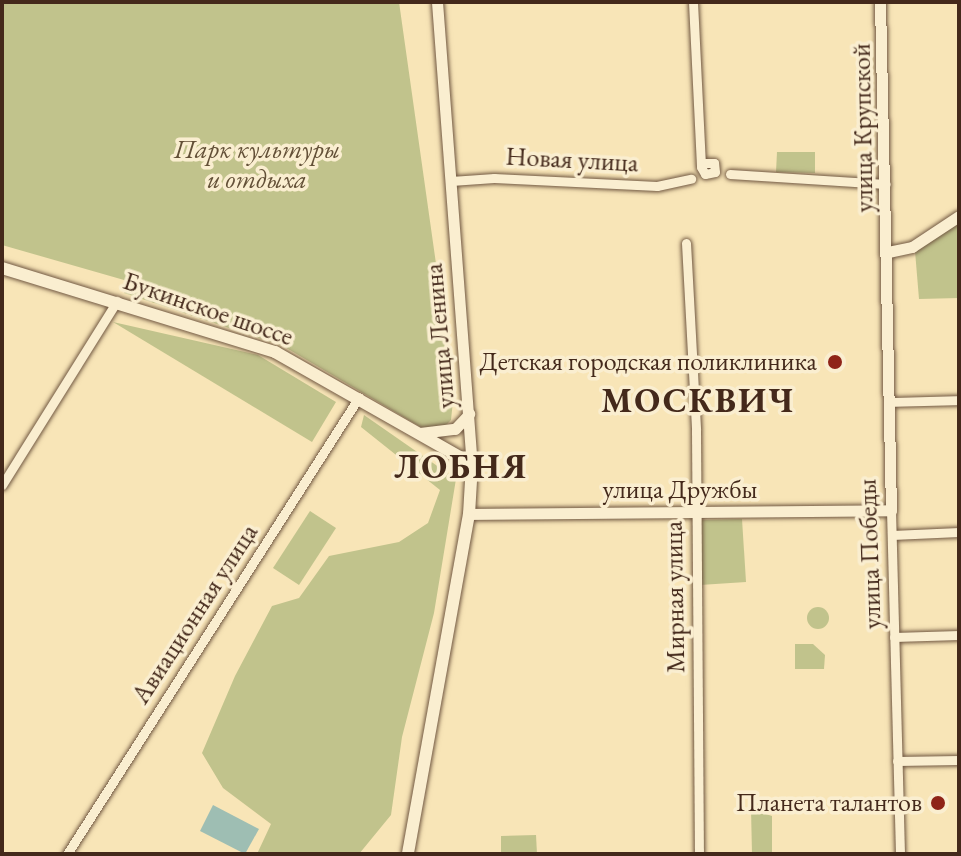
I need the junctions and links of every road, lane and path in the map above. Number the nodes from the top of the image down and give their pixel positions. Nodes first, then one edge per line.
1 (437, 2) edge
2 (693, 2) edge
3 (880, 2) edge
4 (709, 168) junction
5 (451, 181) junction
6 (886, 184) junction
7 (959, 216) edge
8 (686, 243) dead end
9 (888, 252) junction
10 (2, 268) edge
11 (117, 301) junction
12 (359, 397) junction
13 (959, 400) edge
14 (889, 402) junction
15 (469, 414) junction
16 (420, 433) junction
17 (472, 464) junction
18 (2, 485) edge
19 (891, 510) junction
20 (696, 511) junction
21 (469, 514) junction
22 (959, 532) edge
23 (892, 535) junction
24 (959, 635) edge
25 (894, 637) junction
26 (959, 760) edge
27 (897, 761) junction
28 (67, 854) edge
29 (408, 854) edge
30 (699, 854) edge
31 (900, 854) edge

1 - 5 street, улица Ленина
2 - 4 street
3 - 6 street, улица Крупской
4 - 5 street, Новая улица
4 - 6 street
5 - 15 street, улица Ленина
6 - 9 street, улица Крупской
7 - 9 street
8 - 20 street, Мирная улица
9 - 14 street, улица Победы
10 - 11 main road, Букинское шоссе
11 - 12 main road, Букинское шоссе
11 - 18 street
12 - 16 main road, Букинское шоссе
12 - 28 street, Авиационная улица
13 - 14 street
14 - 19 street, улица Победы
15 - 16 street
15 - 17 street, улица Ленина
16 - 17 main road, Букинское шоссе
17 - 21 main road, улица Ленина
19 - 20 street, улица Дружбы
19 - 23 street, улица Победы
20 - 21 street, улица Дружбы
20 - 30 street, Мирная улица
21 - 29 main road, улица Ленина
22 - 23 street
23 - 25 street, улица Победы
24 - 25 street
25 - 27 street, улица Победы
26 - 27 street
27 - 31 street, улица Победы

